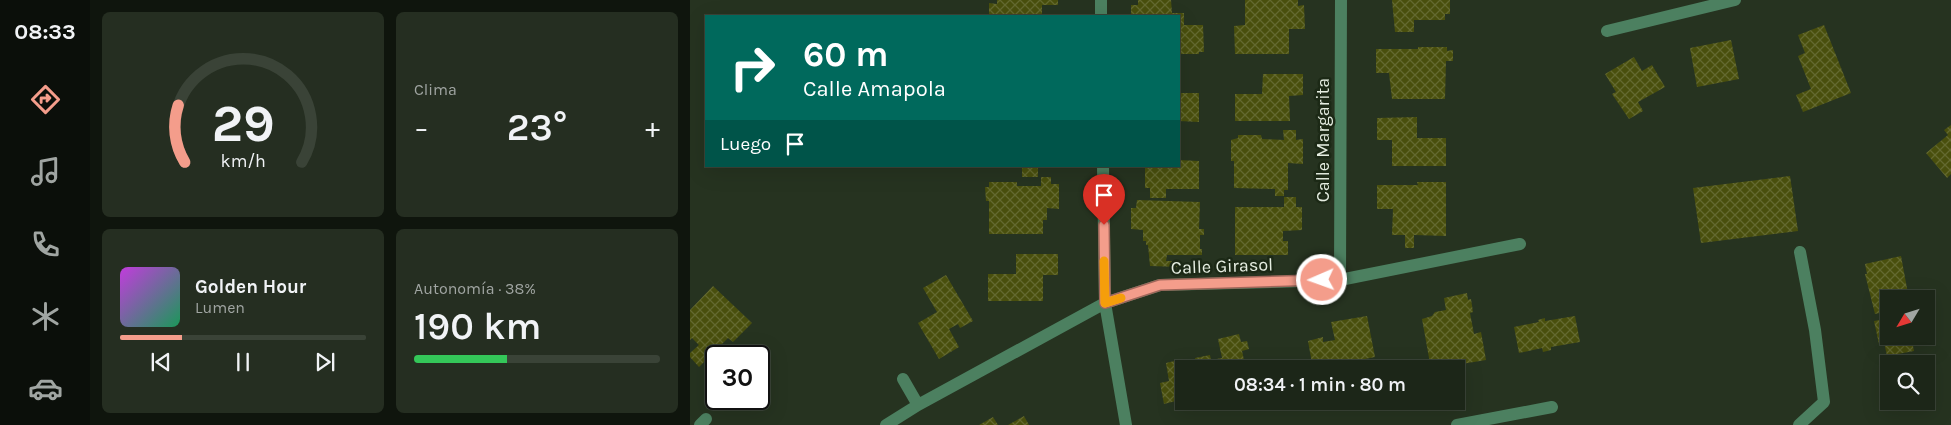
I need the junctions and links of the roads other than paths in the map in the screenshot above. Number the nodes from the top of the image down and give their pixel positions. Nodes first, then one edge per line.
1 (1101, 0) edge
2 (1341, 0) edge
3 (1735, 0) edge
4 (1101, 15) edge
5 (1607, 31) dead end
6 (1103, 167) edge
7 (1520, 244) dead end
8 (1800, 252) dead end
9 (1340, 280) junction
10 (1105, 303) junction
11 (903, 379) dead end
12 (918, 405) junction
13 (1552, 407) dead end
14 (1801, 424) edge
15 (886, 425) edge
16 (1126, 425) edge
17 (1457, 425) edge

1 - 4 street
2 - 9 street, Calle Margarita
3 - 5 street
6 - 10 street
7 - 9 street, Calle Girasol
8 - 14 street
9 - 10 street, Calle Girasol
10 - 12 street, Calle Girasol
10 - 16 street
11 - 12 street
12 - 15 street, Calle Girasol
13 - 17 street

